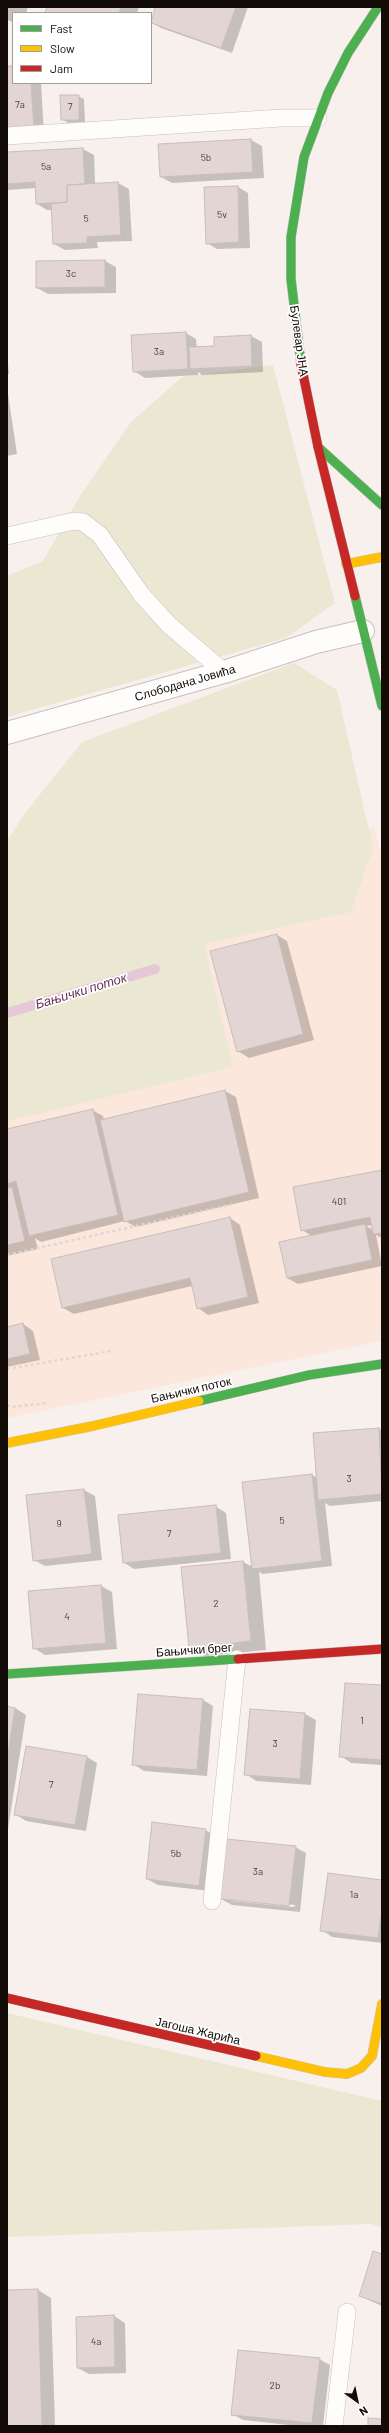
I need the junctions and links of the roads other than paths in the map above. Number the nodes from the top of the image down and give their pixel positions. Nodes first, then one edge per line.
1 (378, 7) edge
2 (318, 118) junction
3 (7, 136) edge
4 (318, 448) junction
5 (382, 505) edge
6 (7, 536) edge
7 (382, 557) edge
8 (346, 564) junction
9 (363, 631) junction
10 (224, 672) junction
11 (382, 706) edge
12 (7, 733) edge
13 (382, 1364) edge
14 (7, 1443) edge
15 (382, 1650) edge
16 (237, 1659) junction
17 (7, 1674) edge
18 (212, 1901) dead end
19 (7, 1998) edge
20 (382, 2004) edge
21 (378, 2051) edge
22 (347, 2312) dead end
23 (334, 2426) edge

1 - 2 street, Булевар ЈНА
2 - 3 lane
2 - 4 street, Булевар ЈНА
4 - 5 street
4 - 8 street, Булевар ЈНА
6 - 10 lane
7 - 8 street
8 - 9 street, Булевар ЈНА
9 - 10 street, Слободана Јовића
9 - 11 street, Булевар ЈНА
10 - 12 street, Слободана Јовића
13 - 14 street, Бањички поток
15 - 16 street, Бањички брег
16 - 17 street, Бањички брег
16 - 18 lane
19 - 21 street, Јагоша Жарића
20 - 21 street
22 - 23 lane

